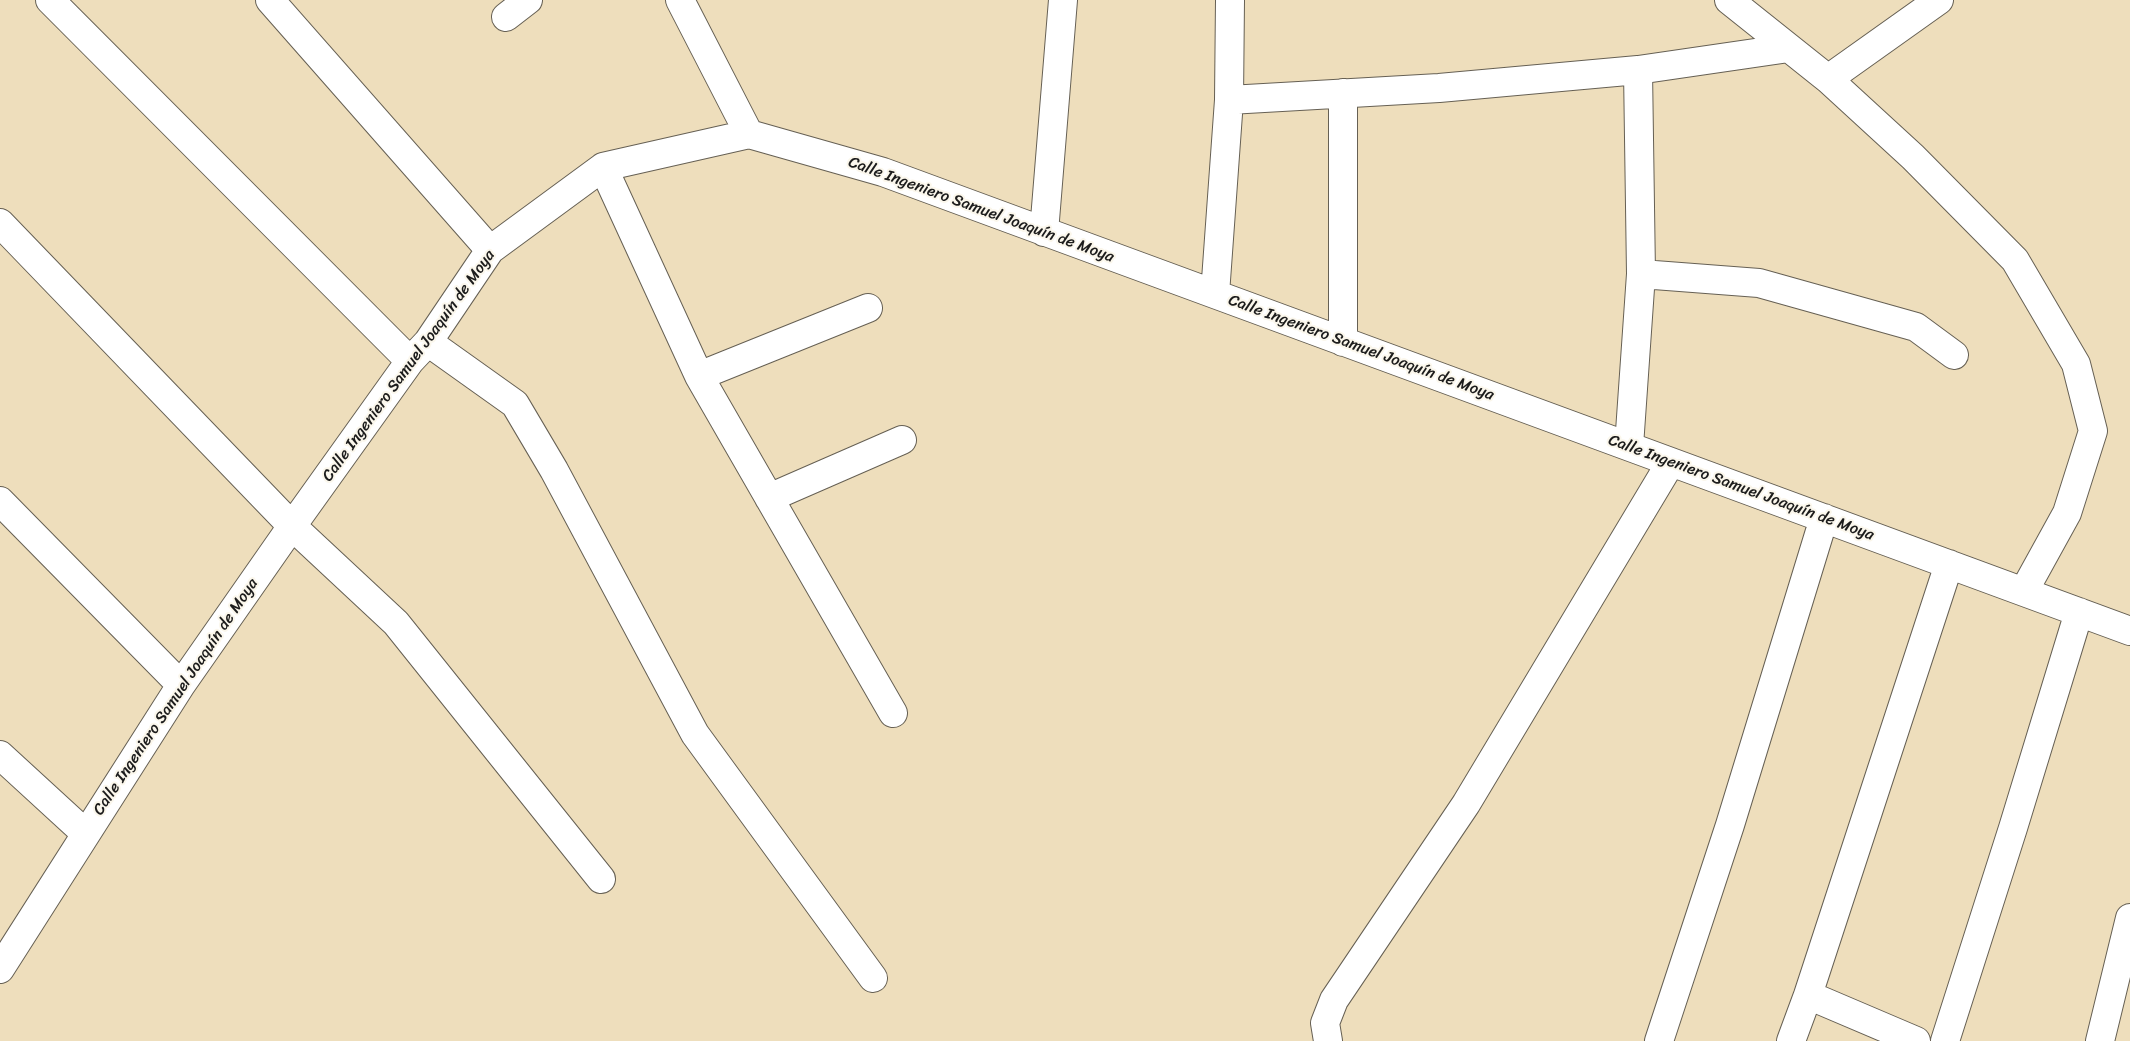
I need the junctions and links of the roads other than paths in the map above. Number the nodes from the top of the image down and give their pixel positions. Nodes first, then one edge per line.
1 (50, 0) edge
2 (528, 0) edge
3 (680, 0) edge
4 (1063, 0) edge
5 (1230, 0) edge
6 (1729, 0) edge
7 (1939, 0) edge
8 (280, 3) edge
9 (506, 17) dead end
10 (1789, 48) junction
11 (1638, 70) junction
12 (1828, 79) junction
13 (1343, 93) junction
14 (1229, 100) junction
15 (749, 134) junction
16 (603, 167) junction
17 (0, 223) edge
18 (1044, 232) junction
19 (490, 250) junction
20 (1641, 274) junction
21 (1215, 294) junction
22 (868, 308) dead end
23 (1343, 342) junction
24 (419, 352) junction
25 (1954, 355) dead end
26 (699, 376) junction
27 (902, 440) dead end
28 (1629, 446) junction
29 (1671, 462) junction
30 (769, 498) junction
31 (0, 501) edge
32 (1824, 518) junction
33 (292, 526) junction
34 (1949, 564) junction
35 (2024, 592) junction
36 (2079, 612) junction
37 (2130, 630) edge
38 (181, 685) junction
39 (892, 713) dead end
40 (0, 755) edge
41 (85, 833) junction
42 (601, 879) dead end
43 (2130, 918) edge
44 (0, 969) edge
45 (873, 978) dead end
46 (1808, 996) junction
47 (1328, 1041) edge
48 (1659, 1041) edge
49 (1791, 1041) edge
50 (1916, 1041) edge
51 (1945, 1041) edge
52 (2100, 1041) edge

1 - 24 street
2 - 9 street
3 - 15 street
4 - 18 street
5 - 14 street
6 - 10 street
7 - 12 street
8 - 19 street
10 - 11 street
10 - 12 street
11 - 13 street
11 - 20 street
12 - 35 street
13 - 14 street
13 - 23 street
14 - 21 street
15 - 16 street, Calle Ingeniero Samuel Joaquín de Moya
15 - 18 street, Calle Ingeniero Samuel Joaquín de Moya
16 - 19 street, Calle Ingeniero Samuel Joaquín de Moya
16 - 26 street
17 - 33 street
18 - 21 street, Calle Ingeniero Samuel Joaquín de Moya
19 - 24 street, Calle Ingeniero Samuel Joaquín de Moya
20 - 25 street
20 - 28 street
21 - 23 street, Calle Ingeniero Samuel Joaquín de Moya
22 - 26 street
23 - 28 street, Calle Ingeniero Samuel Joaquín de Moya
24 - 33 street, Calle Ingeniero Samuel Joaquín de Moya
24 - 45 street
26 - 30 street
27 - 30 street
28 - 29 street, Calle Ingeniero Samuel Joaquín de Moya
29 - 32 street, Calle Ingeniero Samuel Joaquín de Moya
29 - 47 street
30 - 39 street
31 - 38 street
32 - 34 street, Calle Ingeniero Samuel Joaquín de Moya
32 - 48 street
33 - 38 street, Calle Ingeniero Samuel Joaquín de Moya
33 - 42 street
34 - 35 street, Calle Ingeniero Samuel Joaquín de Moya
34 - 46 street
35 - 36 street, Calle Ingeniero Samuel Joaquín de Moya
36 - 37 street, Calle Ingeniero Samuel Joaquín de Moya
36 - 51 street
38 - 41 street, Calle Ingeniero Samuel Joaquín de Moya
40 - 41 street
41 - 44 street, Calle Ingeniero Samuel Joaquín de Moya
43 - 52 street
46 - 49 street
46 - 50 street

